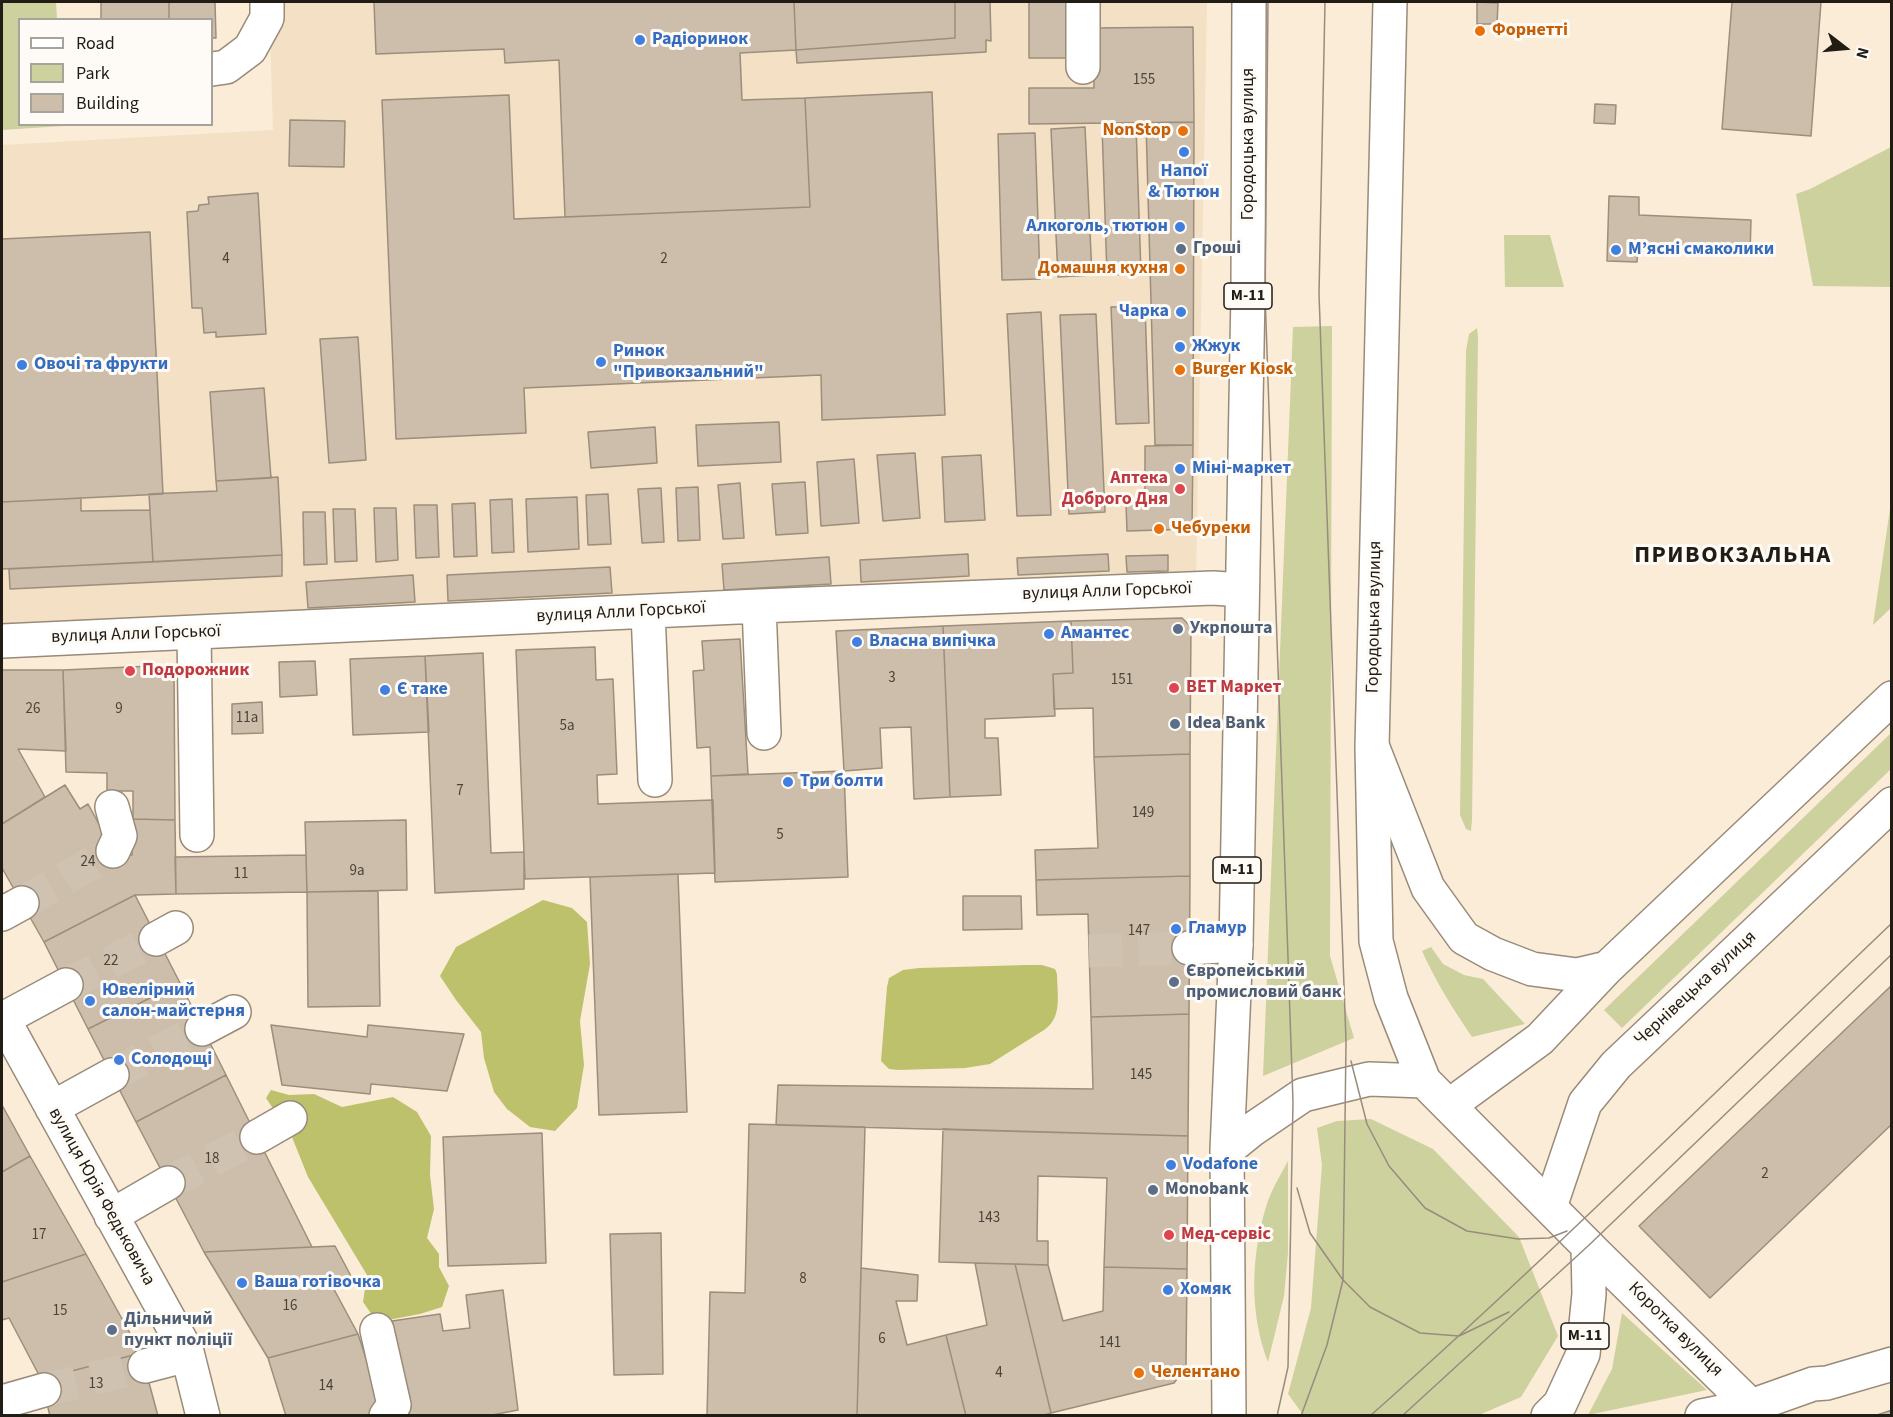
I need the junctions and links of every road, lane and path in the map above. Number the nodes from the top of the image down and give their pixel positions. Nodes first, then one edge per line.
1 (267, 2) edge
2 (1083, 2) edge
3 (1249, 2) edge
4 (1390, 2) edge
5 (1083, 67) dead end
6 (213, 69) edge
7 (1242, 590) junction
8 (759, 606) junction
9 (648, 612) junction
10 (194, 633) junction
11 (2, 641) edge
12 (1892, 698) edge
13 (764, 733) dead end
14 (1372, 747) junction
15 (655, 780) dead end
16 (1892, 804) edge
17 (112, 807) dead end
18 (197, 835) dead end
19 (113, 851) dead end
20 (1236, 945) junction
21 (1189, 948) tunnel mouth
22 (1607, 968) junction
23 (66, 985) tunnel mouth
24 (234, 1012) dead end
25 (2, 1018) edge
26 (202, 1029) tunnel mouth
27 (112, 1075) tunnel mouth
28 (1424, 1081) junction
29 (1450, 1106) junction
30 (52, 1108) junction
31 (290, 1118) dead end
32 (257, 1137) tunnel mouth
33 (1227, 1150) junction
34 (168, 1184) tunnel mouth
35 (1550, 1207) junction
36 (111, 1216) junction
37 (1588, 1246) junction
38 (377, 1330) dead end
39 (187, 1355) junction
40 (1892, 1364) edge
41 (145, 1366) tunnel mouth
42 (44, 1390) tunnel mouth
43 (2, 1402) edge
44 (1755, 1411) edge
45 (203, 1416) edge
46 (386, 1416) edge
47 (1229, 1416) edge
48 (1548, 1416) edge
49 (1702, 1416) edge

1 - 6 street
2 - 5 street
3 - 7 street, Городоцька вулиця / М-11
4 - 14 street, Городоцька вулиця
7 - 8 street, вулиця Алли Горської
7 - 20 street, Городоцька вулиця / М-11
8 - 9 street, вулиця Алли Горської
8 - 13 street
9 - 10 street, вулиця Алли Горської
9 - 15 street
10 - 11 street, вулиця Алли Горської
10 - 18 street
12 - 22 street
14 - 22 street
14 - 28 street, Городоцька вулиця
16 - 35 street, Чернівецька вулиця
17 - 19 street
20 - 21 street
20 - 33 street, Городоцька вулиця / М-11
22 - 29 street
23 - 25 street
24 - 26 street
25 - 30 street, вулиця Юрія Федьковича
27 - 30 street
28 - 29 street, Коротка вулиця
28 - 33 street
29 - 35 street, Коротка вулиця
30 - 36 street, вулиця Юрія Федьковича
31 - 32 street
33 - 47 street, М-11
34 - 36 street
35 - 37 street, Коротка вулиця
36 - 39 street, вулиця Юрія Федьковича
37 - 44 street, Коротка вулиця
37 - 48 street, М-11
38 - 46 street
39 - 41 street
39 - 45 street, вулиця Юрія Федьковича
40 - 44 street
42 - 43 street
44 - 49 street

